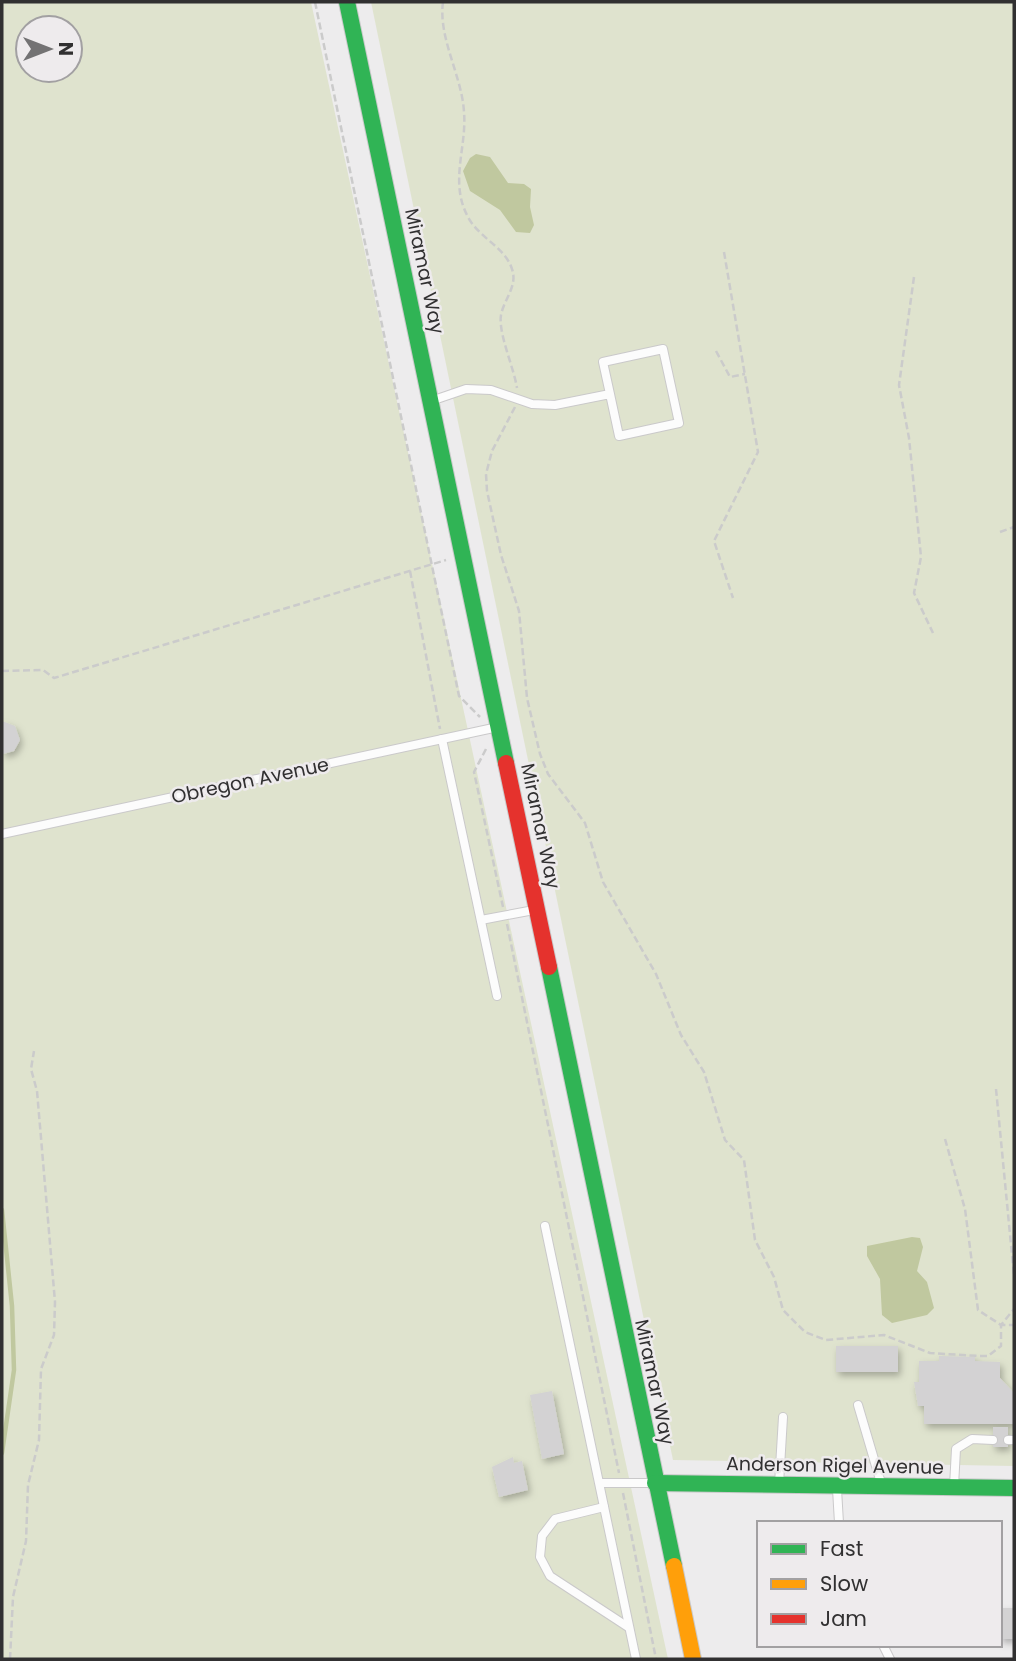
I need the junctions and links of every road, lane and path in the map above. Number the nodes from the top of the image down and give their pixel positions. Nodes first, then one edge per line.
1 (315, 2) edge
2 (347, 2) edge
3 (443, 2) edge
4 (724, 252) dead end
5 (914, 277) dead end
6 (716, 351) dead end
7 (745, 373) junction
8 (610, 394) junction
9 (519, 400) junction
10 (431, 401) junction
11 (1014, 527) edge
12 (1000, 533) dead end
13 (463, 555) junction
14 (432, 565) junction
15 (410, 571) junction
16 (733, 598) dead end
17 (933, 633) dead end
18 (2, 671) edge
19 (493, 728) junction
20 (442, 739) junction
21 (2, 834) edge
22 (537, 909) junction
23 (505, 915) junction
24 (481, 920) junction
25 (497, 996) dead end
26 (34, 1051) dead end
27 (996, 1089) dead end
28 (945, 1139) dead end
29 (545, 1226) dead end
30 (1014, 1276) edge
31 (1014, 1309) edge
32 (1001, 1325) junction
33 (1014, 1325) edge
34 (858, 1405) dead end
35 (783, 1417) dead end
36 (993, 1440) dead end
37 (621, 1482) junction
38 (600, 1483) junction
39 (655, 1483) junction
40 (778, 1485) junction
41 (837, 1486) junction
42 (882, 1486) junction
43 (954, 1487) junction
44 (1014, 1488) edge
45 (604, 1507) junction
46 (839, 1521) edge
47 (628, 1627) junction
48 (10, 1659) edge
49 (636, 1659) edge
50 (656, 1659) edge
51 (693, 1659) edge

1 - 14 path
2 - 10 street, Miramar Way
3 - 9 path
4 - 7 path
5 - 17 path
6 - 7 path
7 - 16 path
8 - 8 lane
8 - 9 lane
9 - 10 lane
9 - 32 path
10 - 13 street, Miramar Way
11 - 12 path
13 - 14 path
13 - 19 street, Miramar Way
14 - 15 path
14 - 19 path
15 - 18 path
15 - 20 path
19 - 20 lane, Obregon Avenue
19 - 22 street, Miramar Way
19 - 23 path
20 - 21 lane, Obregon Avenue
20 - 24 lane
22 - 23 lane
22 - 39 street, Miramar Way
23 - 24 lane
23 - 37 path
24 - 25 lane
26 - 48 path
27 - 30 path
28 - 32 path
29 - 38 lane
31 - 32 path
32 - 33 path
34 - 42 lane
35 - 40 lane
36 - 43 lane
37 - 38 lane
37 - 39 lane
37 - 50 path
38 - 45 lane
39 - 40 street, Anderson Rigel Avenue
39 - 51 street, Miramar Way
40 - 41 street, Anderson Rigel Avenue
41 - 42 street, Anderson Rigel Avenue
41 - 46 lane
42 - 43 street, Anderson Rigel Avenue
43 - 44 street, Anderson Rigel Avenue
45 - 47 lane
45 - 47 lane
47 - 49 lane

